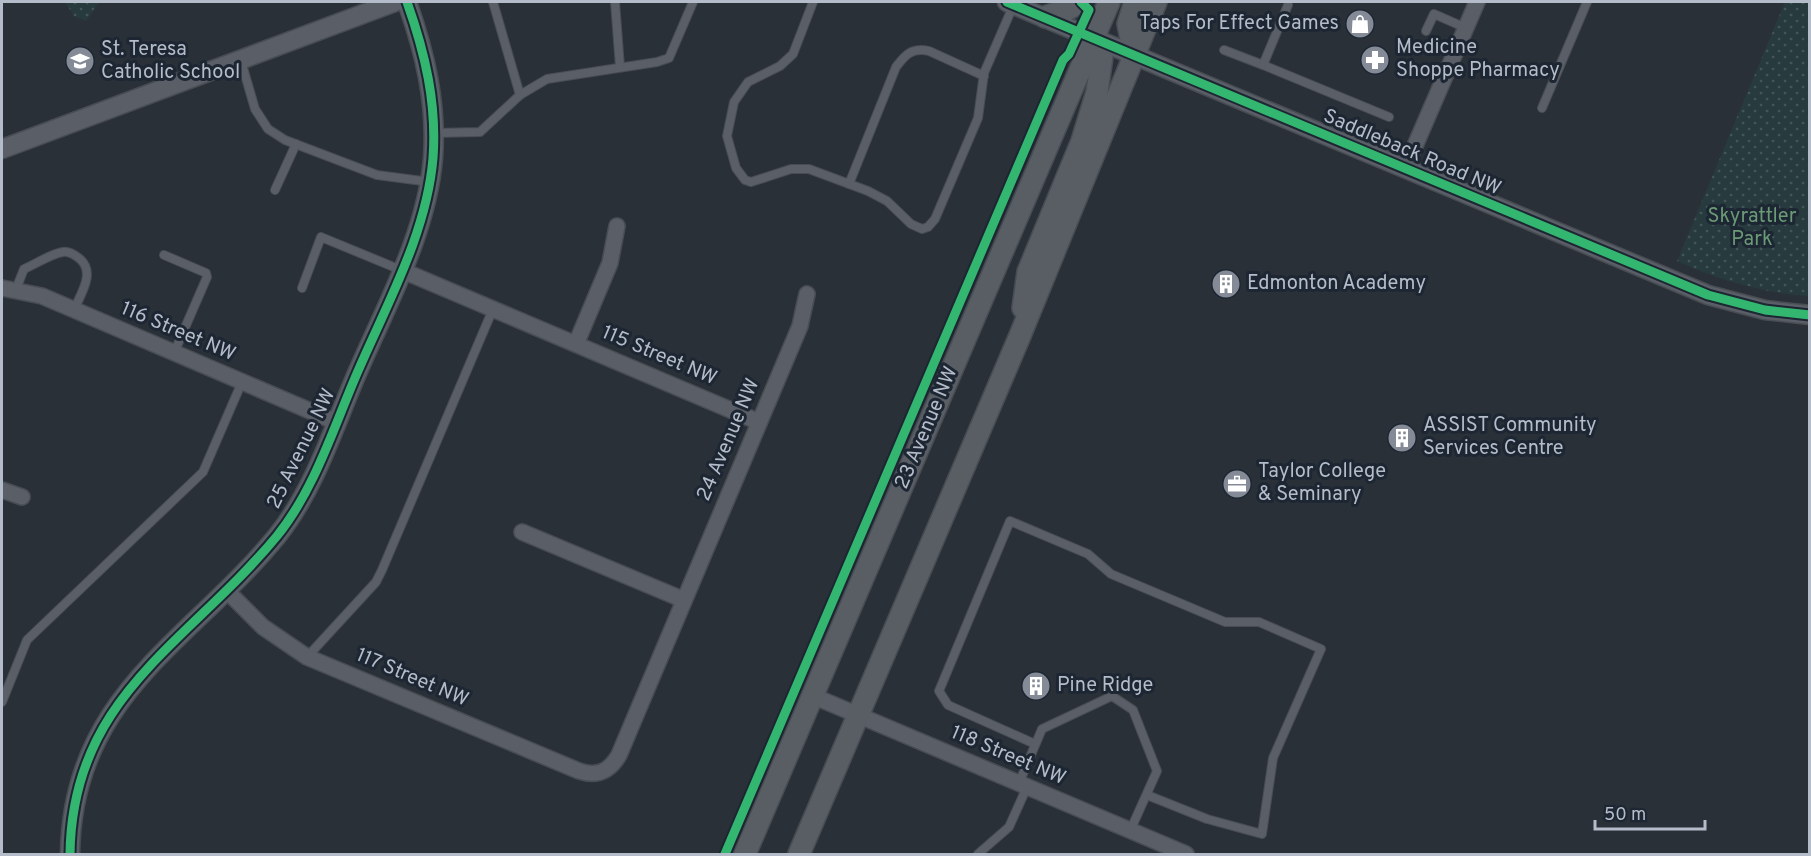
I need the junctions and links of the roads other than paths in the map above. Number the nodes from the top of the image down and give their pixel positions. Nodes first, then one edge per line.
1 (395, 2) edge
2 (407, 2) edge
3 (492, 2) edge
4 (615, 2) edge
5 (693, 2) edge
6 (813, 2) edge
7 (1079, 2) edge
8 (1108, 2) edge
9 (1135, 2) edge
10 (1156, 2) edge
11 (1477, 2) edge
12 (1587, 2) edge
13 (1010, 3) edge
14 (1288, 5) dead end
15 (1045, 16) junction
16 (1466, 28) junction
17 (1426, 31) dead end
18 (1094, 37) junction
19 (1224, 50) dead end
20 (1134, 54) junction
21 (240, 59) junction
22 (1263, 65) junction
23 (620, 67) junction
24 (984, 76) junction
25 (520, 95) junction
26 (1542, 108) dead end
27 (1389, 117) dead end
28 (434, 133) junction
29 (296, 144) junction
30 (2, 149) edge
31 (1405, 169) junction
32 (430, 182) junction
33 (849, 184) junction
34 (275, 190) dead end
35 (617, 226) dead end
36 (164, 255) dead end
37 (401, 270) junction
38 (302, 288) dead end
39 (9, 289) edge
40 (807, 294) dead end
41 (493, 309) junction
42 (74, 310) junction
43 (1809, 315) edge
44 (1019, 338) junction
45 (576, 344) junction
46 (174, 353) junction
47 (242, 382) junction
48 (336, 422) junction
49 (759, 422) junction
50 (2, 490) edge
51 (22, 497) dead end
52 (522, 532) dead end
53 (226, 590) junction
54 (684, 600) junction
55 (307, 657) junction
56 (813, 696) junction
57 (2, 702) edge
58 (860, 716) junction
59 (1035, 744) junction
60 (600, 773) joint
61 (1023, 785) junction
62 (1147, 795) junction
63 (1130, 831) junction
64 (70, 855) edge
65 (745, 855) edge
66 (799, 855) edge
67 (978, 855) edge
68 (1186, 855) edge

1 - 21 street
2 - 28 street, 25 Avenue NW
3 - 25 lane
4 - 23 lane
5 - 23 lane
6 - 33 lane
7 - 15 main road
8 - 18 main road, 23 Avenue NW
9 - 20 main road
10 - 20 main road
11 - 16 street
12 - 26 lane
13 - 15 street, Saddleback Road NW
13 - 24 lane
14 - 22 lane
15 - 18 street, Saddleback Road NW
16 - 17 lane
16 - 31 street
18 - 20 street, Saddleback Road NW
18 - 44 main road
18 - 56 main road, 23 Avenue NW
19 - 22 lane
20 - 31 street, Saddleback Road NW
20 - 44 main road
21 - 29 lane
21 - 30 street
22 - 27 lane
23 - 25 lane
24 - 33 lane
24 - 33 lane
25 - 28 lane
28 - 32 street, 25 Avenue NW
29 - 32 lane
29 - 34 lane
31 - 43 street, Saddleback Road NW
32 - 37 street, 25 Avenue NW
35 - 45 street, 115 Street NW
36 - 46 lane
37 - 38 lane
37 - 41 street, 115 Street NW
37 - 48 street, 25 Avenue NW
39 - 42 street, 116 Street NW
39 - 42 lane
40 - 49 street, 24 Avenue NW
41 - 45 street, 115 Street NW
41 - 55 lane
42 - 46 street, 116 Street NW
44 - 58 main road
45 - 49 street, 115 Street NW
46 - 47 street, 116 Street NW
47 - 48 street, 116 Street NW
47 - 57 lane
48 - 53 street, 25 Avenue NW
49 - 54 street, 24 Avenue NW
50 - 51 street
52 - 54 street
53 - 55 street, 117 Street NW
53 - 64 street, 25 Avenue NW
54 - 60 street, 24 Avenue NW
55 - 60 street, 117 Street NW
56 - 58 street, 118 Street NW
56 - 65 main road, 23 Avenue NW
58 - 61 street, 118 Street NW
58 - 66 main road
59 - 61 lane
59 - 62 lane
59 - 62 lane
61 - 63 street, 118 Street NW
61 - 67 lane
62 - 63 lane
63 - 68 street, 118 Street NW

